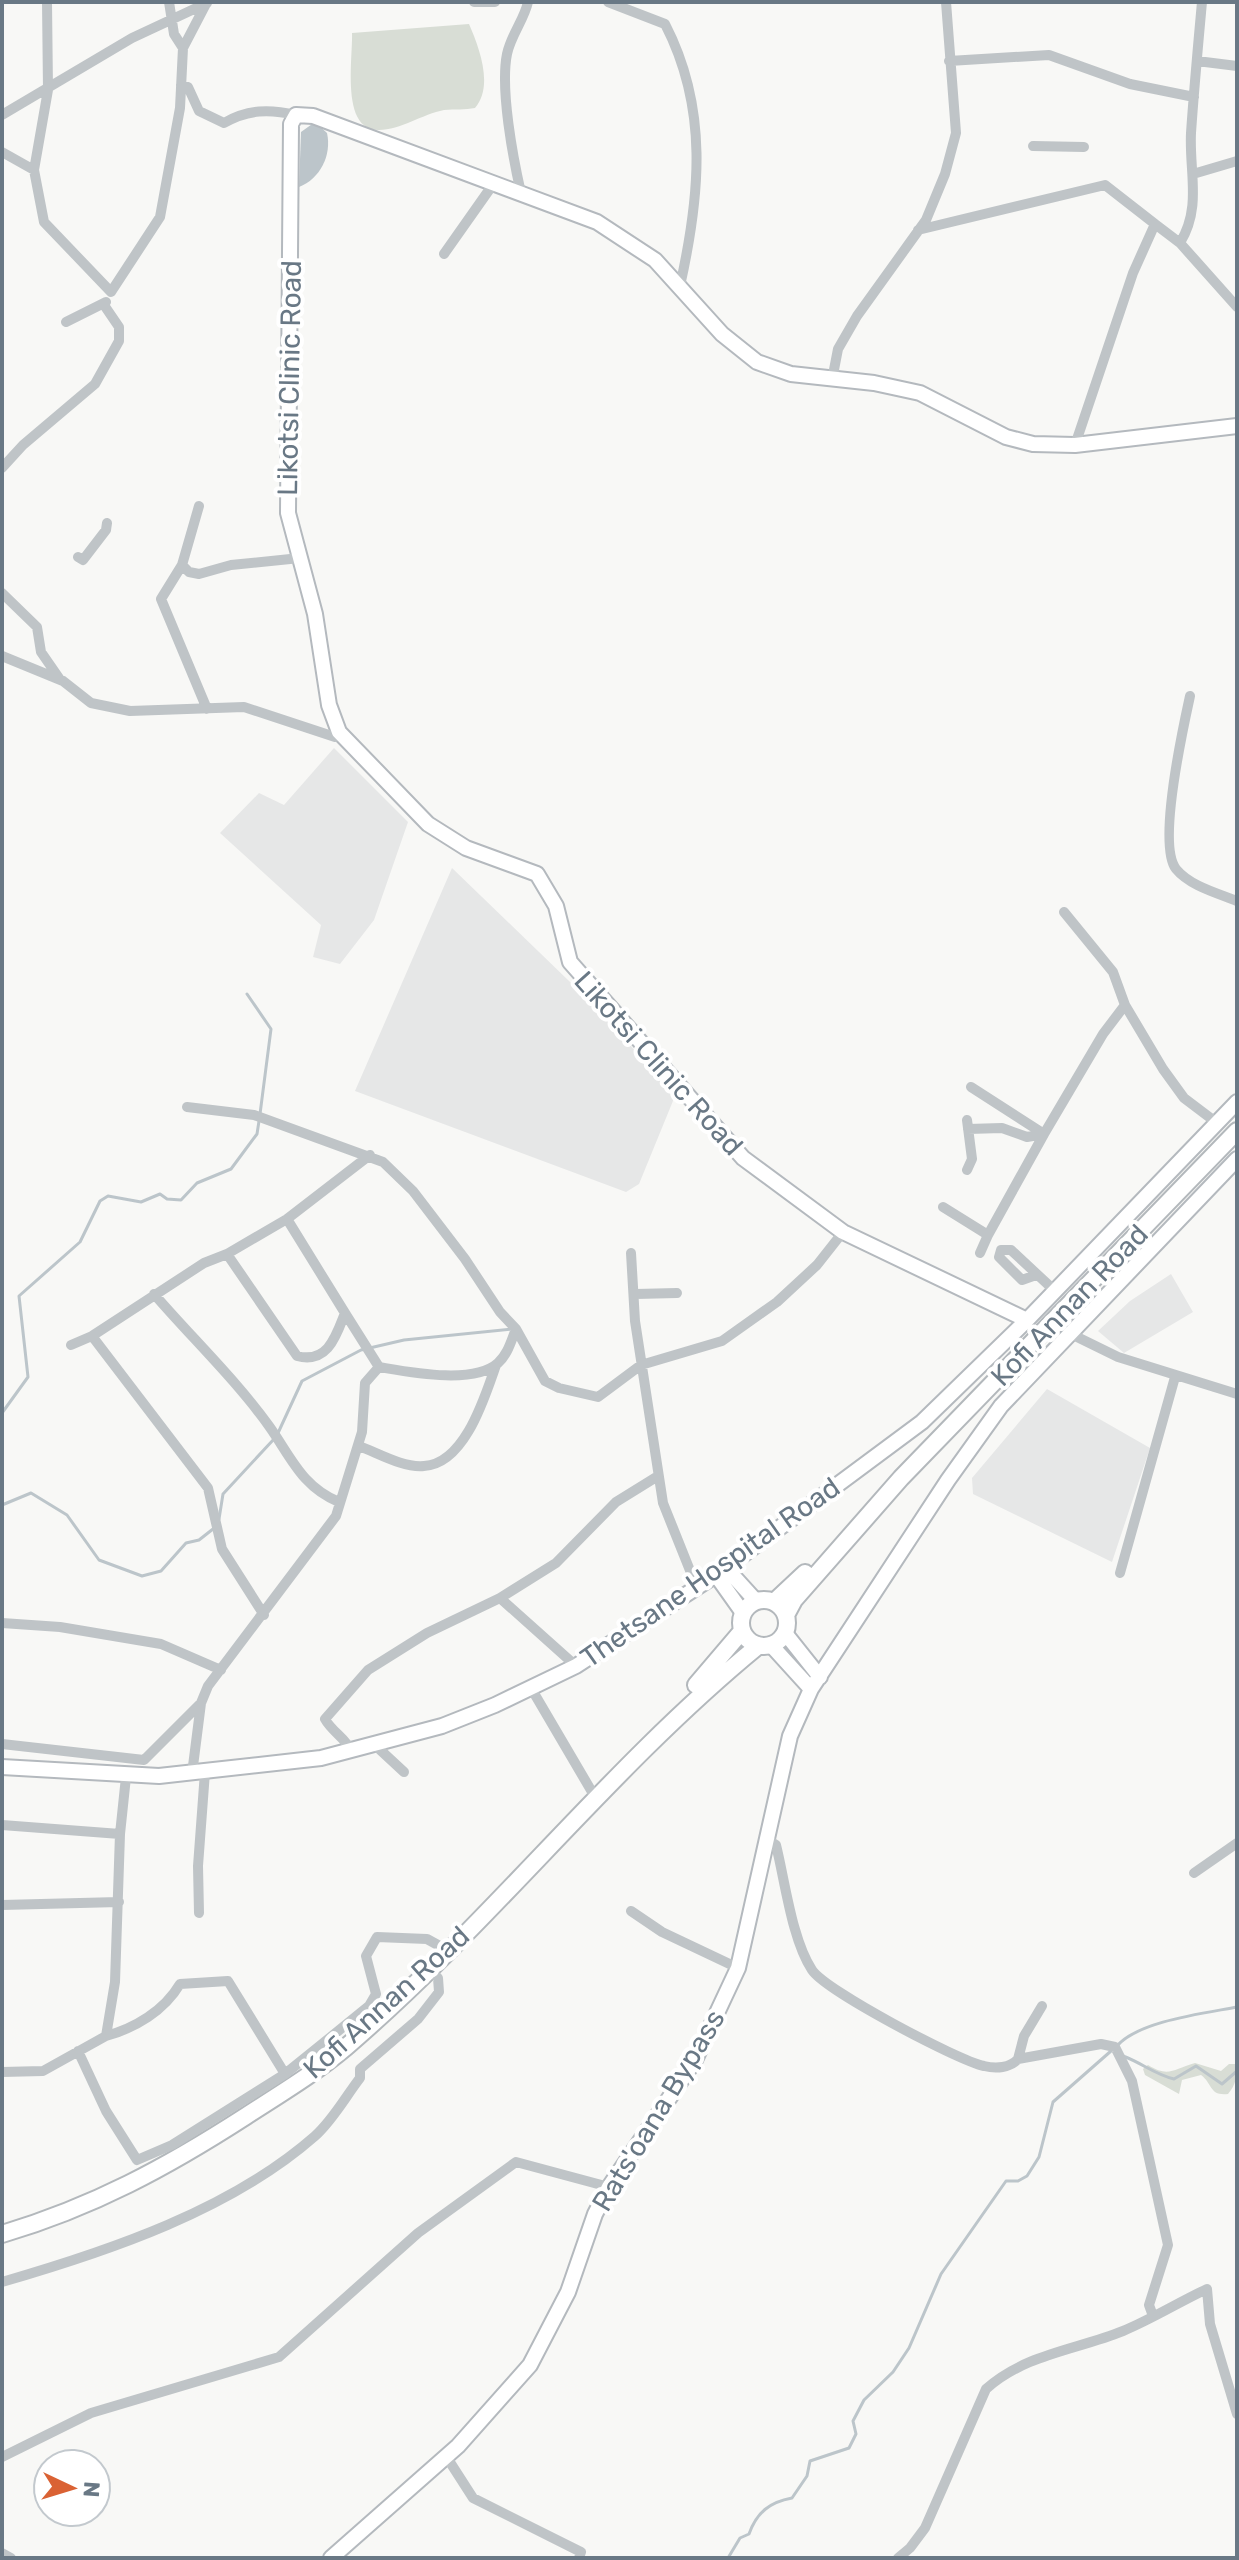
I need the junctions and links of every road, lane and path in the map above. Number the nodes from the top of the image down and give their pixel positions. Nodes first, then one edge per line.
1 (47, 2) edge
2 (169, 2) edge
3 (207, 2) edge
4 (474, 2) edge
5 (495, 2) edge
6 (528, 2) edge
7 (608, 2) edge
8 (946, 2) edge
9 (1202, 2) edge
10 (172, 20) junction
11 (183, 48) junction
12 (949, 61) junction
13 (1197, 61) junction
14 (1237, 66) edge
15 (181, 85) junction
16 (48, 90) junction
17 (1194, 97) junction
18 (2, 115) edge
19 (296, 115) junction
20 (1033, 146) dead end
21 (1084, 147) dead end
22 (2, 152) edge
23 (1237, 161) edge
24 (34, 170) junction
25 (1193, 174) junction
26 (494, 183) junction
27 (521, 193) junction
28 (1155, 224) junction
29 (918, 230) junction
30 (1180, 243) junction
31 (444, 254) dead end
32 (680, 286) junction
33 (111, 292) junction
34 (1235, 301) edge
35 (104, 305) junction
36 (66, 322) dead end
37 (832, 380) junction
38 (1237, 426) edge
39 (1075, 445) junction
40 (2, 468) edge
41 (199, 506) dead end
42 (107, 523) dead end
43 (78, 557) dead end
44 (300, 558) junction
45 (182, 565) junction
46 (2, 593) edge
47 (2, 656) edge
48 (63, 681) junction
49 (1190, 696) dead end
50 (207, 709) junction
51 (339, 732) junction
52 (1237, 901) edge
53 (1064, 912) dead end
54 (1125, 1005) junction
55 (971, 1087) dead end
56 (1237, 1102) edge
57 (187, 1107) dead end
58 (1217, 1123) junction
59 (1237, 1131) edge
60 (1044, 1134) junction
61 (370, 1155) junction
62 (1237, 1159) edge
63 (967, 1170) dead end
64 (943, 1207) dead end
65 (287, 1219) junction
66 (843, 1232) junction
67 (988, 1235) junction
68 (631, 1253) dead end
69 (980, 1253) dead end
70 (227, 1254) junction
71 (1036, 1275) dead end
72 (1055, 1291) junction
73 (677, 1293) dead end
74 (154, 1294) junction
75 (636, 1294) junction
76 (345, 1313) junction
77 (1027, 1320) junction
78 (516, 1329) junction
79 (1071, 1334) junction
80 (92, 1336) junction
81 (71, 1345) dead end
82 (496, 1365) junction
83 (641, 1365) junction
84 (379, 1367) junction
85 (1175, 1377) junction
86 (1237, 1394) edge
87 (359, 1446) junction
88 (658, 1476) junction
89 (901, 1478) junction
90 (339, 1502) junction
91 (721, 1572) junction
92 (1120, 1573) dead end
93 (697, 1588) junction
94 (500, 1598) junction
95 (756, 1601) junction
96 (774, 1602) junction
97 (743, 1613) junction
98 (264, 1615) junction
99 (786, 1615) junction
100 (2, 1623) edge
101 (742, 1631) junction
102 (785, 1633) junction
103 (764, 1646) junction
104 (576, 1666) junction
105 (221, 1670) junction
106 (815, 1683) junction
107 (531, 1688) junction
108 (201, 1703) junction
109 (2, 1744) edge
110 (376, 1746) junction
111 (641, 1750) junction
112 (351, 1751) junction
113 (2, 1767) edge
114 (404, 1772) dead end
115 (198, 1773) junction
116 (126, 1777) junction
117 (595, 1797) junction
118 (2, 1825) edge
119 (120, 1834) junction
120 (765, 1838) junction
121 (1237, 1843) edge
122 (1194, 1873) dead end
123 (119, 1902) junction
124 (2, 1905) edge
125 (631, 1911) dead end
126 (199, 1913) dead end
127 (447, 1950) junction
128 (738, 1968) junction
129 (429, 1969) junction
130 (1042, 2006) dead end
131 (106, 2036) junction
132 (78, 2051) junction
133 (1018, 2059) junction
134 (2, 2072) edge
135 (285, 2074) junction
136 (609, 2187) junction
137 (2, 2234) edge
138 (2, 2282) edge
139 (1153, 2316) junction
140 (1237, 2414) edge
141 (446, 2456) junction
142 (2, 2457) edge
143 (2, 2553) edge
144 (11, 2558) edge
145 (331, 2558) edge
146 (579, 2558) edge
147 (898, 2558) edge

1 - 16 street
2 - 10 street
3 - 10 street
3 - 11 street
4 - 5 street
6 - 27 street
7 - 32 street
8 - 12 street
9 - 13 street
10 - 11 street
10 - 16 street
11 - 15 street
12 - 17 street
12 - 29 street
13 - 14 street
13 - 17 street
15 - 19 street
15 - 33 street
16 - 18 street
16 - 24 street
17 - 25 street
19 - 26 street
19 - 44 street, Likotsi Clinic Road
20 - 21 street
22 - 24 street
23 - 25 street
24 - 33 street
25 - 30 street
26 - 27 street
26 - 31 street
27 - 32 street
28 - 29 street
28 - 30 street
28 - 39 street
29 - 37 street
30 - 34 street
32 - 37 street
33 - 35 street
35 - 36 street
35 - 40 street
37 - 39 street
38 - 39 street
41 - 45 street
42 - 43 street
44 - 45 street
44 - 51 street, Likotsi Clinic Road
45 - 50 street
46 - 48 street
47 - 48 street
48 - 50 street
49 - 52 street
50 - 51 street
51 - 66 street, Likotsi Clinic Road
53 - 54 street
54 - 58 street
54 - 60 street
55 - 60 street
56 - 58 street, Thetsane Hospital Road
57 - 61 street
58 - 72 street, Thetsane Hospital Road
59 - 89 main road, Kofi Annan Road
60 - 63 street
60 - 67 street
61 - 65 street
61 - 78 street
62 - 79 street, Rats'oana Bypass
64 - 67 street
65 - 70 street
65 - 76 street
66 - 77 street, Likotsi Clinic Road
66 - 83 street
67 - 69 street
68 - 75 street
70 - 74 street
70 - 76 street
71 - 72 street
72 - 77 street, Thetsane Hospital Road
73 - 75 street
74 - 80 street
74 - 90 street
75 - 83 street
76 - 84 street
77 - 91 street, Thetsane Hospital Road
78 - 82 street
78 - 83 street
79 - 85 street
79 - 106 street, Rats'oana Bypass
80 - 81 street
80 - 98 street
82 - 84 street
82 - 87 street
83 - 88 street
84 - 87 street
85 - 86 street
85 - 92 street
87 - 90 street
88 - 93 street
88 - 94 street
89 - 96 main road, Kofi Annan Road
89 - 99 main road, Kofi Annan Road
90 - 98 street
91 - 93 street, Thetsane Hospital Road
91 - 95 street
91 - 97 street
93 - 104 street, Thetsane Hospital Road
94 - 104 street
94 - 112 street
95 - 96 main road
95 - 97 main road
96 - 99 main road
97 - 101 main road
98 - 105 street
99 - 102 main road
100 - 105 street
101 - 103 main road
101 - 111 main road, Kofi Annan Road
102 - 103 main road
102 - 106 street
103 - 106 street
103 - 111 main road, Kofi Annan Road
104 - 107 street, Thetsane Hospital Road
105 - 108 street
106 - 120 street, Rats'oana Bypass
107 - 110 street, Thetsane Hospital Road
107 - 117 street
108 - 109 street
108 - 115 street
110 - 112 street, Thetsane Hospital Road
110 - 114 street
111 - 117 main road, Kofi Annan Road
112 - 115 street, Thetsane Hospital Road
113 - 116 street, Thetsane Hospital Road
115 - 116 street, Thetsane Hospital Road
115 - 126 street
116 - 119 street
117 - 127 main road, Kofi Annan Road
118 - 119 street
119 - 123 street
120 - 128 street, Rats'oana Bypass
120 - 133 street
121 - 122 street
123 - 124 street
123 - 131 street
125 - 128 street
127 - 129 main road, Kofi Annan Road
127 - 135 street
128 - 136 street, Rats'oana Bypass
129 - 137 main road, Kofi Annan Road
129 - 138 street
130 - 133 street
131 - 132 street
131 - 135 street
132 - 134 street
132 - 135 street
133 - 139 street
136 - 141 street, Rats'oana Bypass
136 - 142 street
139 - 140 street
139 - 147 street
141 - 145 street, Rats'oana Bypass
141 - 146 street
143 - 144 street

